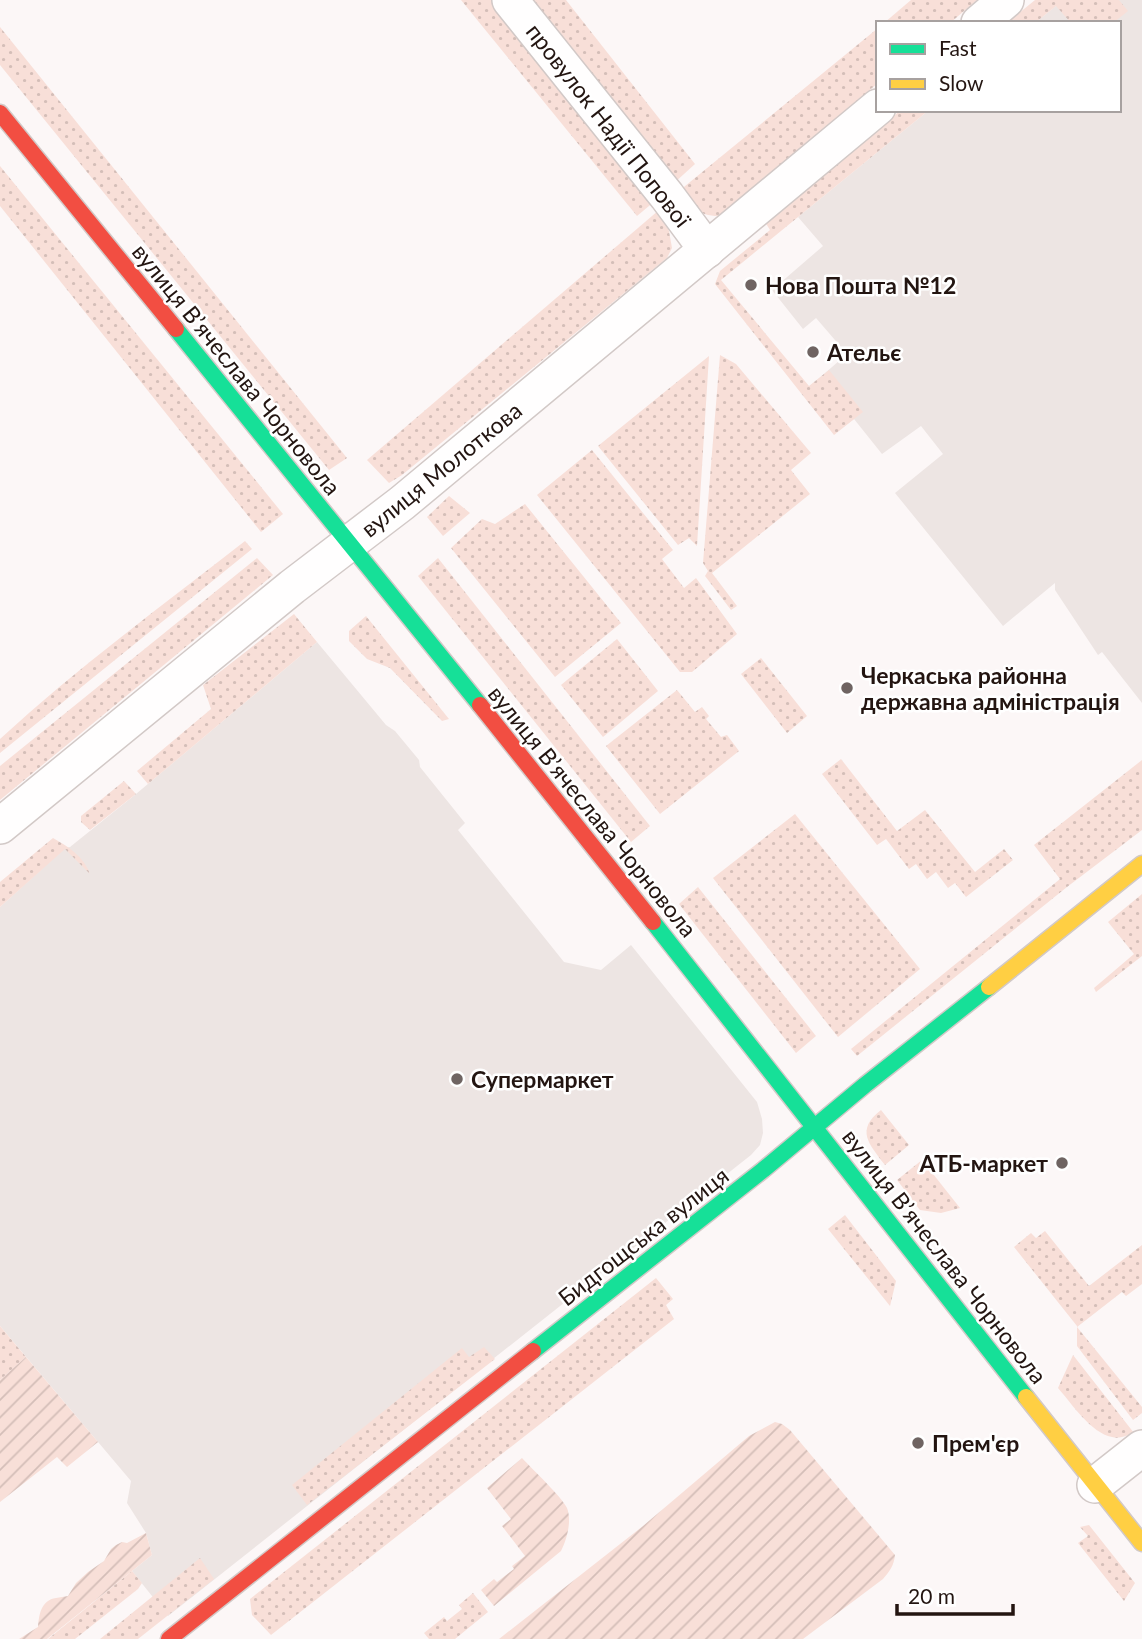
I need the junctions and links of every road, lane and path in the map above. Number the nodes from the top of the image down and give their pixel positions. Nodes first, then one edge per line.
1 (510, 0) edge
2 (1006, 0) edge
3 (981, 21) edge
4 (876, 109) edge
5 (0, 113) edge
6 (708, 250) junction
7 (350, 543) junction
8 (0, 826) edge
9 (1142, 864) edge
10 (815, 1126) junction
11 (1142, 1448) edge
12 (1095, 1485) junction
13 (1142, 1543) edge
14 (169, 1639) edge

1 - 6 street, провулок Надії Попової
2 - 3 street
4 - 6 street, вулиця Молоткова
5 - 7 main road, вулиця Вʼячеслава Чорновола
6 - 7 street, вулиця Молоткова
7 - 8 street, вулиця Молоткова
7 - 10 main road, вулиця Вʼячеслава Чорновола
9 - 10 main road, Бидгощська вулиця
10 - 12 main road, вулиця Вʼячеслава Чорновола
10 - 14 main road, Бидгощська вулиця
11 - 12 street
12 - 13 main road, вулиця Вʼячеслава Чорновола

